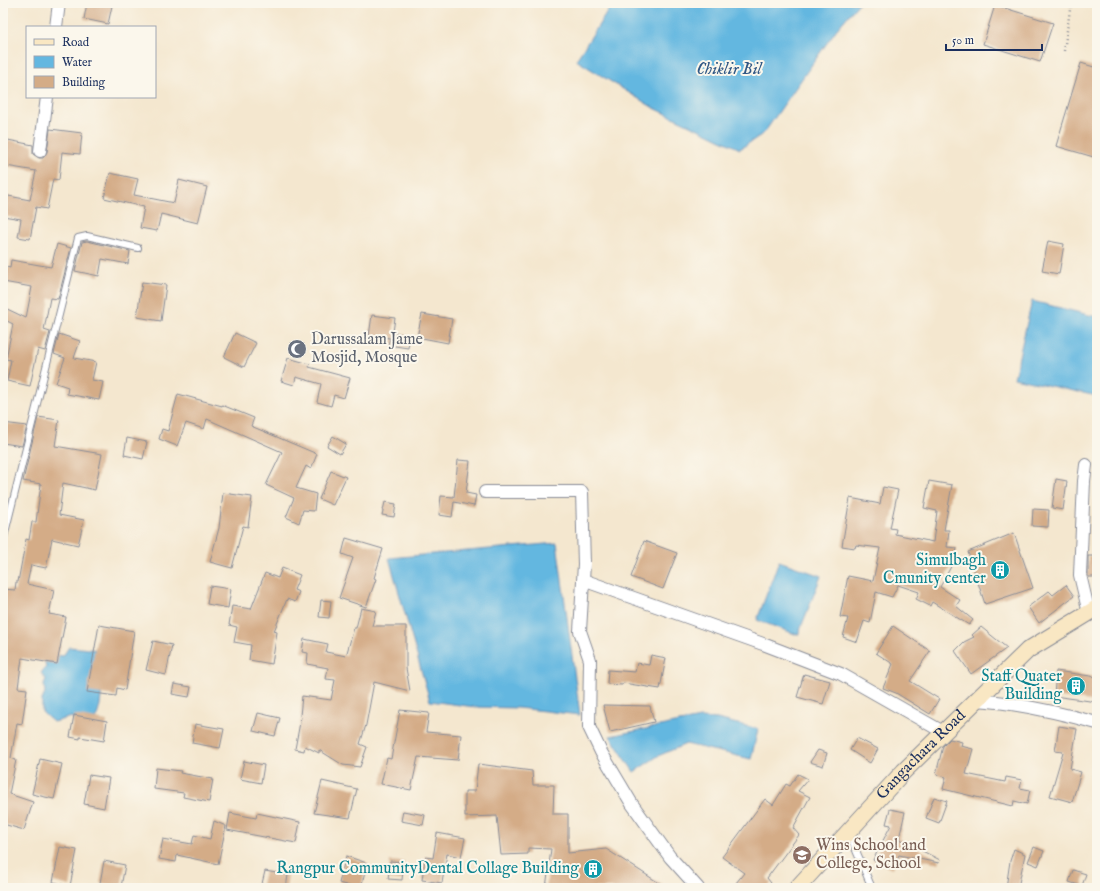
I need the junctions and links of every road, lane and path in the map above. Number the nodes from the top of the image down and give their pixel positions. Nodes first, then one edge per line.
1 (59, 3) edge
2 (1071, 3) edge
3 (56, 26) edge
4 (1064, 51) dead end
5 (47, 98) edge
6 (40, 151) dead end
7 (138, 248) dead end
8 (1086, 465) dead end
9 (485, 492) dead end
10 (3, 541) edge
11 (583, 580) junction
12 (1093, 610) edge
13 (977, 700) junction
14 (1097, 723) edge
15 (943, 732) junction
16 (848, 833) junction
17 (698, 888) edge
18 (797, 888) edge
19 (872, 888) edge

1 - 3 street
2 - 4 path
5 - 6 street
7 - 10 lane
8 - 12 street
9 - 11 street
11 - 15 street
11 - 17 street
12 - 13 main road, Gangachara Road
13 - 14 street
13 - 15 main road, Gangachara Road
15 - 16 main road, Gangachara Road
16 - 18 main road, Gangachara Road
16 - 19 lane

